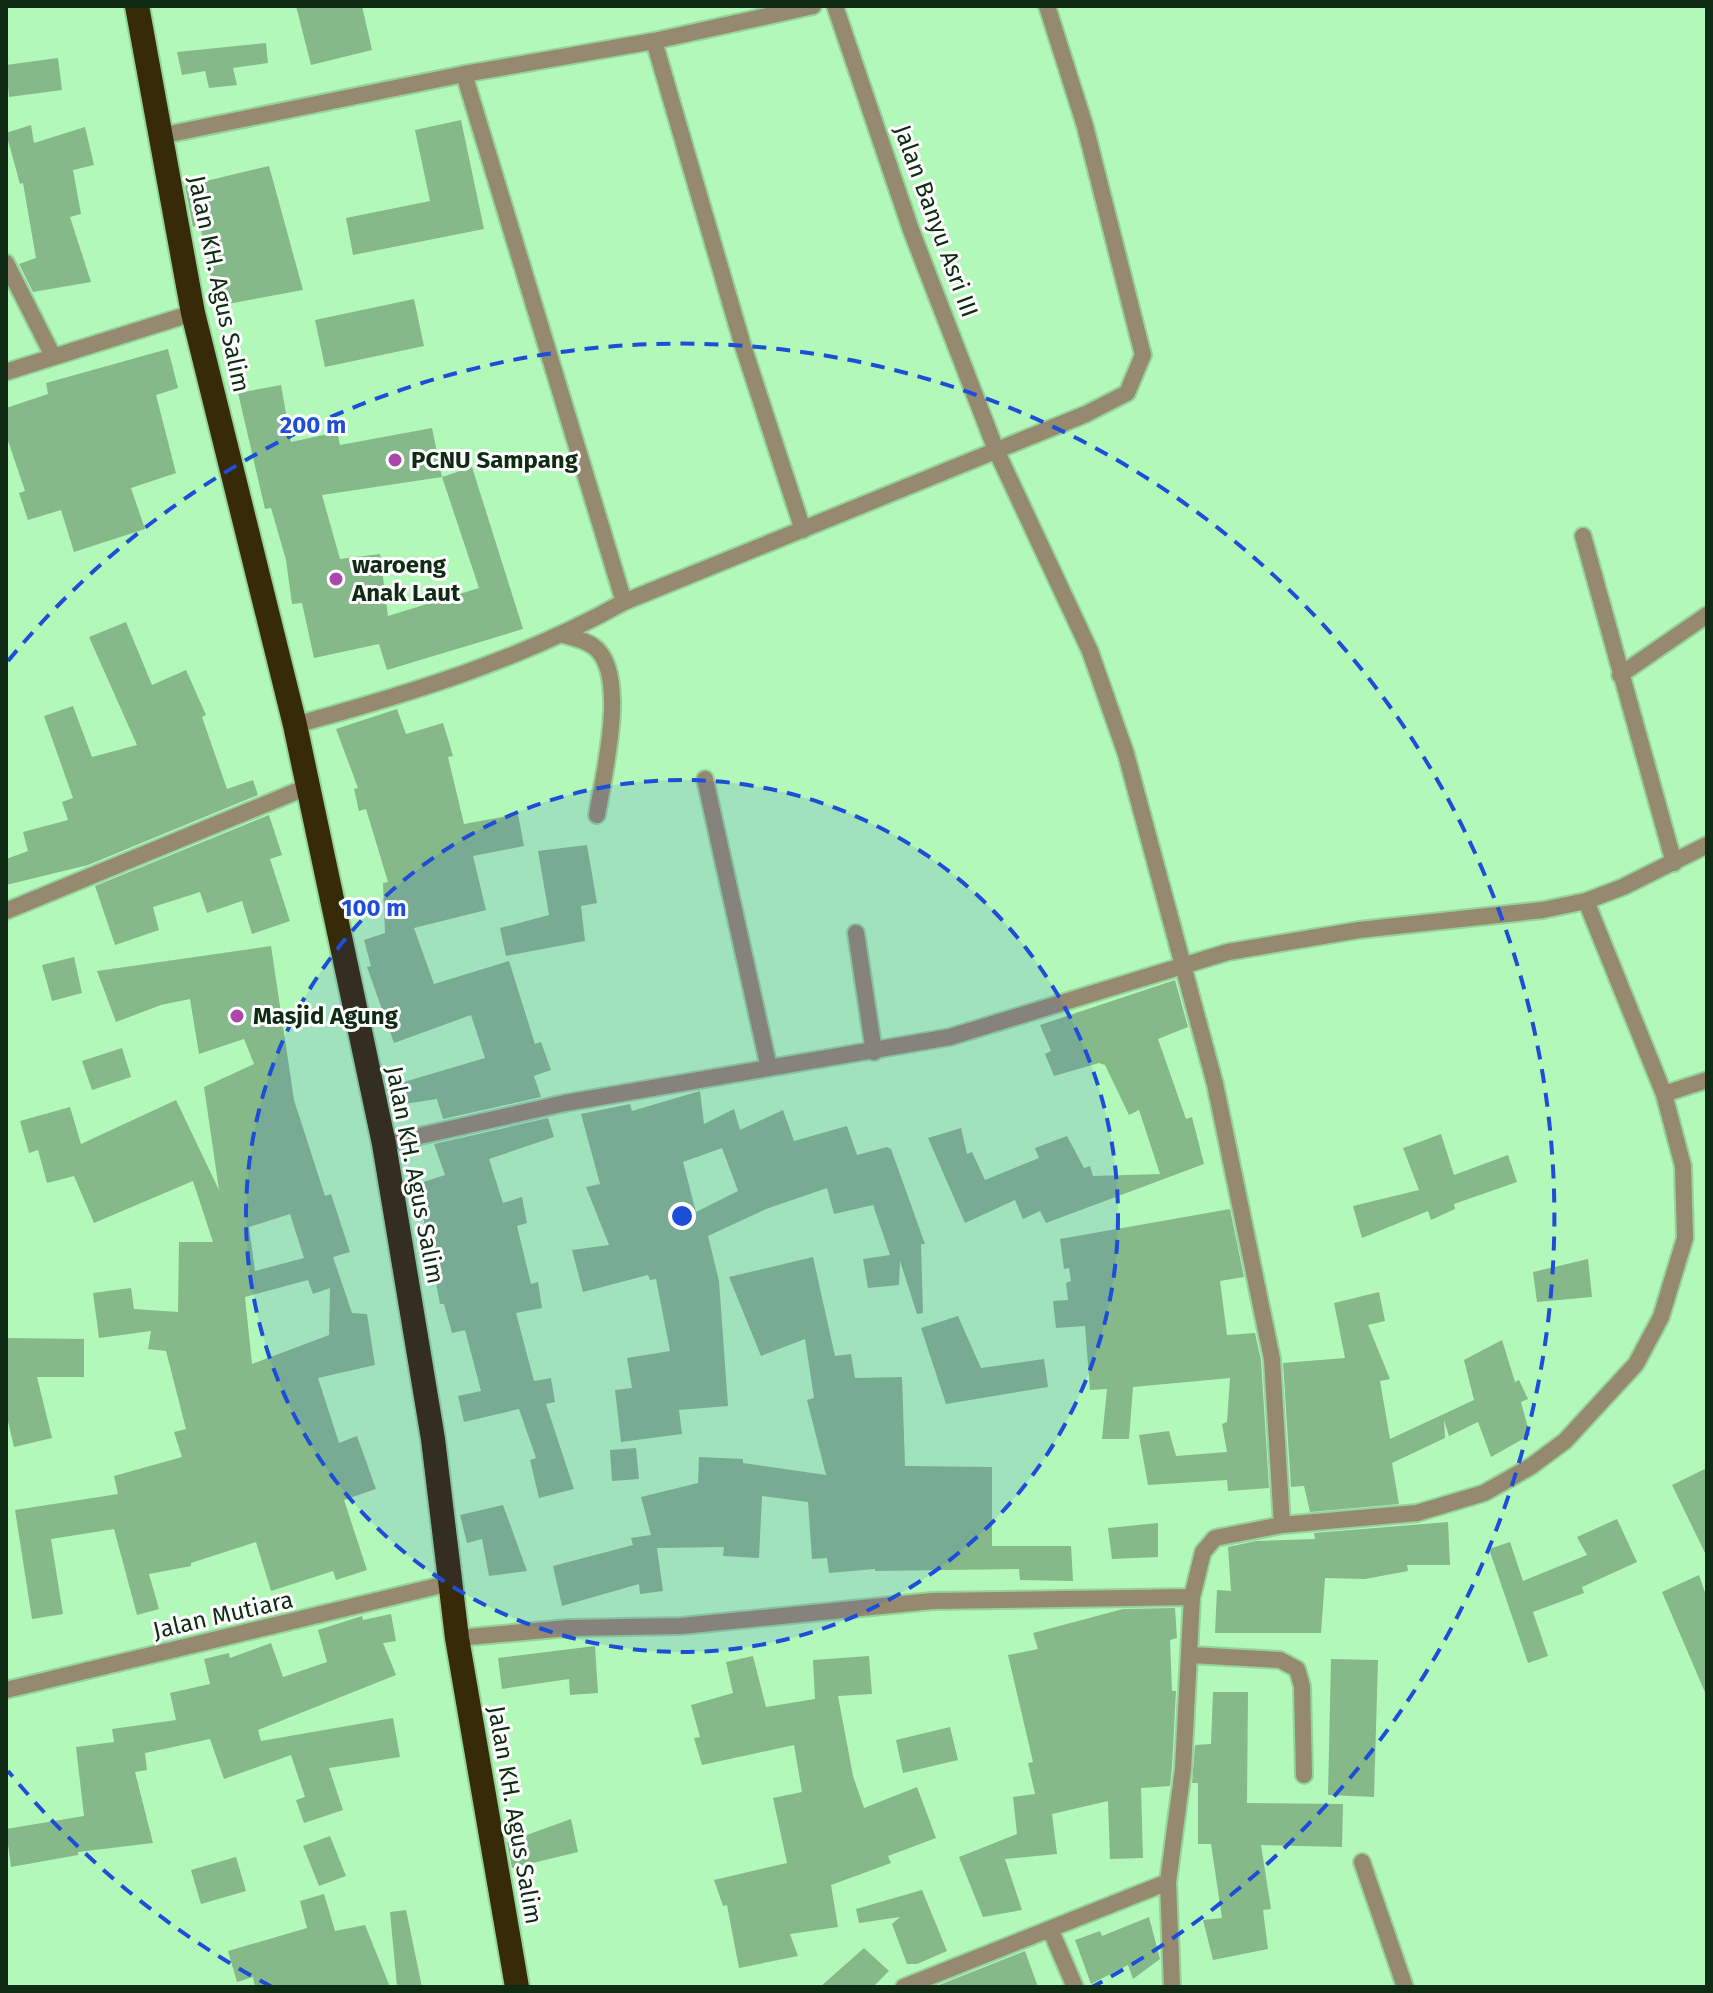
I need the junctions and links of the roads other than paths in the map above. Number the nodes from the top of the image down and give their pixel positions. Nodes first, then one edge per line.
1 (137, 6) edge
2 (813, 6) edge
3 (835, 6) edge
4 (1047, 6) edge
5 (654, 41) junction
6 (464, 74) junction
7 (160, 136) junction
8 (6, 263) edge
9 (193, 313) junction
10 (53, 356) junction
11 (6, 372) edge
12 (996, 450) junction
13 (803, 530) junction
14 (1583, 536) dead end
15 (624, 602) junction
16 (1707, 615) edge
17 (564, 635) junction
18 (1620, 675) junction
19 (295, 725) junction
20 (705, 779) dead end
21 (307, 787) junction
22 (597, 815) dead end
23 (1707, 845) edge
24 (1674, 863) junction
25 (1586, 901) junction
26 (6, 911) edge
27 (856, 933) dead end
28 (1182, 965) junction
29 (874, 1052) junction
30 (769, 1068) junction
31 (1707, 1080) edge
32 (1664, 1094) junction
33 (384, 1144) junction
34 (1282, 1525) junction
35 (450, 1583) junction
36 (1192, 1597) junction
37 (457, 1638) junction
38 (1191, 1655) junction
39 (6, 1690) edge
40 (1304, 1775) dead end
41 (1362, 1862) dead end
42 (1168, 1882) junction
43 (1051, 1931) junction
44 (517, 1987) edge
45 (904, 1987) edge
46 (1075, 1987) edge
47 (1172, 1987) edge
48 (1405, 1987) edge

1 - 7 highway, Jalan KH. Agus Salim
2 - 5 street
3 - 12 street, Jalan Banyu Asri III
4 - 12 street
5 - 6 street
5 - 13 street
6 - 7 street
6 - 15 street
7 - 9 highway, Jalan KH. Agus Salim
8 - 10 street
9 - 10 street
9 - 19 highway, Jalan KH. Agus Salim
10 - 11 street
12 - 13 street
12 - 28 street, Jalan Banyu Asri III
13 - 15 street
14 - 18 street
15 - 17 street
16 - 18 street
17 - 19 street
17 - 22 street
18 - 24 street
19 - 21 highway, Jalan KH. Agus Salim
20 - 30 street
21 - 26 street
21 - 33 highway, Jalan KH. Agus Salim
23 - 24 street
24 - 25 street
25 - 28 street
25 - 32 street
27 - 29 street
28 - 29 street
28 - 34 street, Jalan Banyu Asri III
29 - 30 street
30 - 33 street
31 - 32 street
32 - 34 street
33 - 35 highway, Jalan KH. Agus Salim
34 - 36 street
35 - 37 highway, Jalan KH. Agus Salim
35 - 39 street, Jalan Mutiara
36 - 37 street
36 - 38 street
37 - 44 highway, Jalan KH. Agus Salim
38 - 40 street
38 - 42 street
41 - 48 street
42 - 43 street
42 - 47 street
43 - 45 street
43 - 46 street

